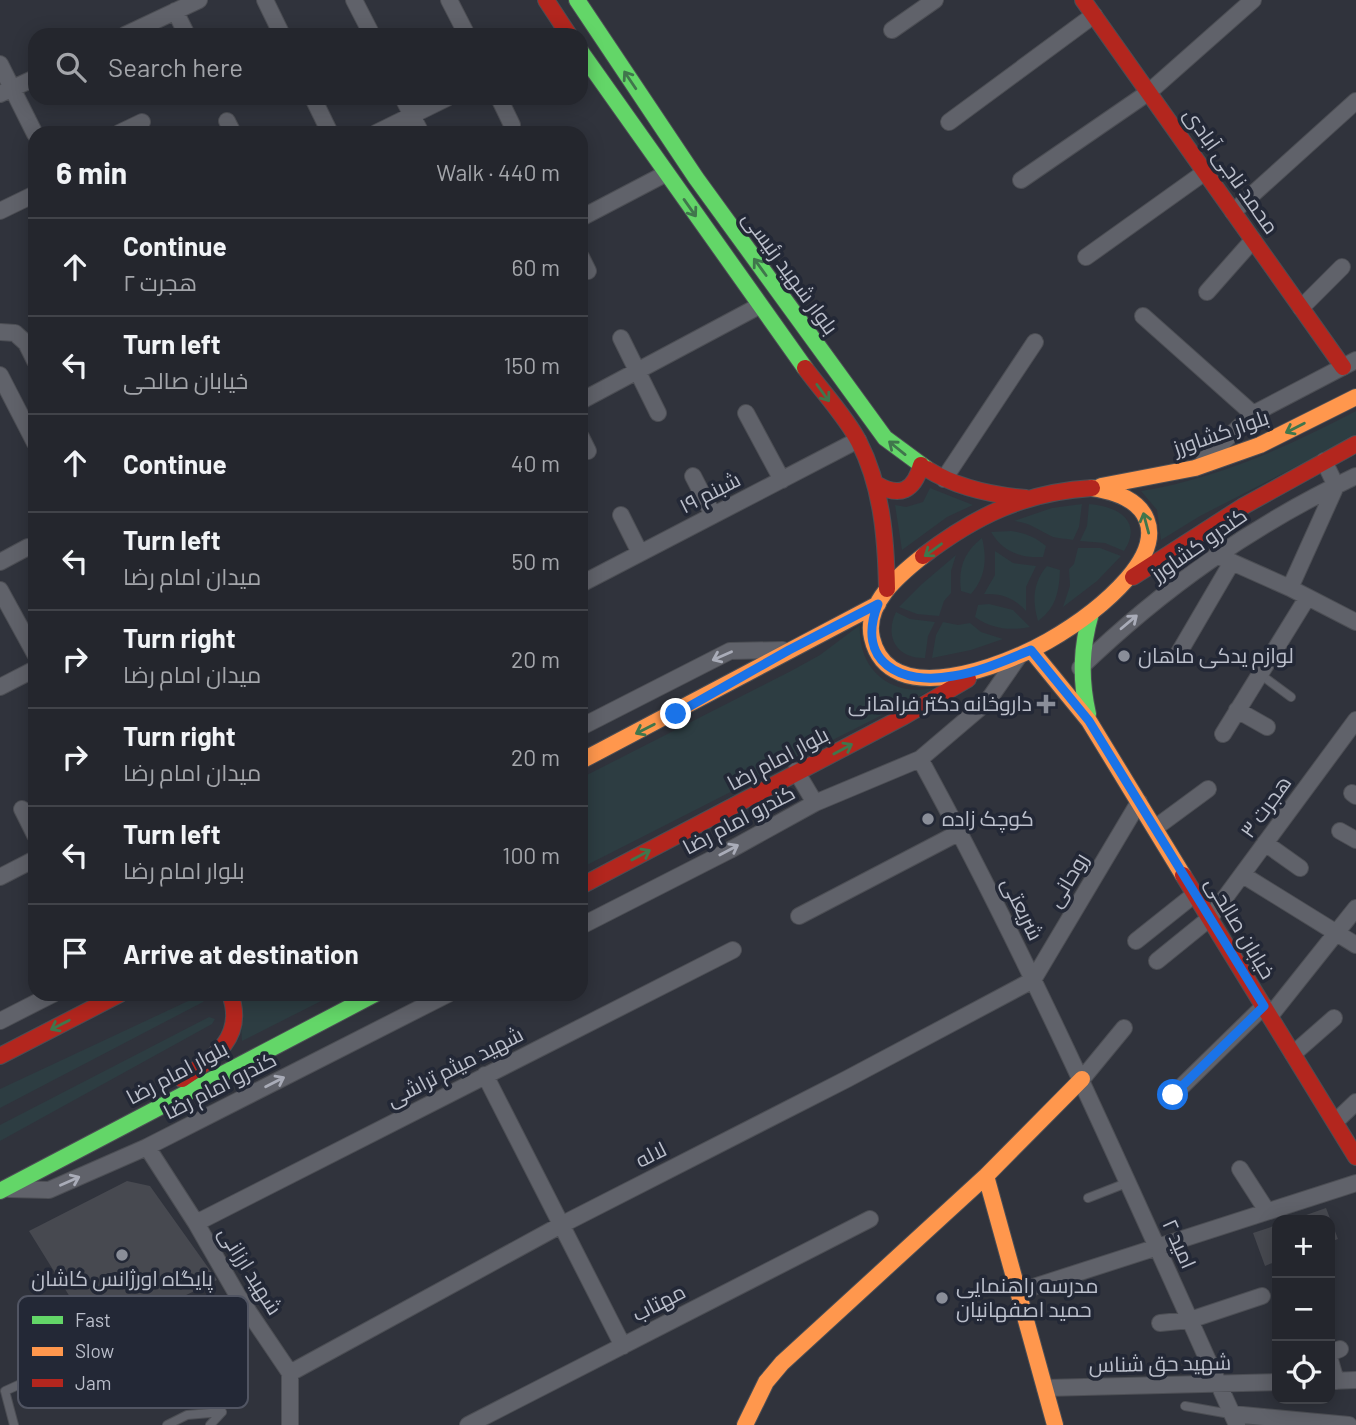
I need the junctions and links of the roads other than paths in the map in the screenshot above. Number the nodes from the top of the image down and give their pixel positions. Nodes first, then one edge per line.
1 (199, 0) edge
2 (265, 0) edge
3 (354, 0) edge
4 (449, 0) edge
5 (546, 0) edge
6 (577, 0) edge
7 (935, 0) edge
8 (1083, 0) edge
9 (1253, 0) edge
10 (175, 11) junction
11 (1094, 15) junction
12 (140, 28) edge
13 (184, 28) edge
14 (279, 28) edge
15 (368, 28) edge
16 (463, 28) edge
17 (564, 28) edge
18 (892, 30) dead end
19 (588, 62) edge
20 (0, 64) edge
21 (28, 81) edge
22 (6, 91) edge
23 (1149, 92) junction
24 (1356, 101) edge
25 (316, 105) edge
26 (407, 105) edge
27 (433, 105) edge
28 (502, 105) edge
29 (412, 115) junction
30 (142, 122) dead end
31 (949, 122) dead end
32 (512, 125) dead end
33 (30, 126) edge
34 (134, 126) edge
35 (327, 126) edge
36 (390, 126) edge
37 (418, 126) edge
38 (1205, 172) junction
39 (666, 174) junction
40 (1021, 180) dead end
41 (28, 197) edge
42 (0, 211) edge
43 (1233, 212) junction
44 (588, 214) edge
45 (1253, 240) junction
46 (1086, 257) dead end
47 (1342, 268) dead end
48 (1207, 292) dead end
49 (759, 306) junction
50 (1301, 308) junction
51 (1143, 316) dead end
52 (0, 332) edge
53 (621, 338) dead end
54 (1035, 342) dead end
55 (28, 347) edge
56 (1349, 364) edge
57 (637, 371) junction
58 (0, 375) edge
59 (588, 397) edge
60 (1356, 397) edge
61 (658, 413) dead end
62 (746, 413) dead end
63 (1253, 414) junction
64 (28, 429) edge
65 (858, 440) junction
66 (1356, 444) edge
67 (1324, 461) junction
68 (920, 465) junction
69 (1195, 468) junction
70 (693, 476) dead end
71 (1356, 476) edge
72 (944, 479) junction
73 (782, 480) junction
74 (876, 484) junction
75 (1336, 486) junction
76 (1092, 488) junction
77 (1026, 498) junction
78 (621, 514) dead end
79 (713, 515) junction
80 (27, 547) dead end
81 (640, 553) junction
82 (1216, 555) junction
83 (0, 562) edge
84 (1232, 562) junction
85 (588, 580) edge
86 (1124, 583) junction
87 (1290, 588) junction
88 (887, 589) junction
89 (0, 590) edge
90 (1307, 598) junction
91 (878, 604) junction
92 (1091, 613) junction
93 (1356, 622) edge
94 (28, 638) edge
95 (789, 650) junction
96 (1026, 652) junction
97 (1177, 656) dead end
98 (993, 664) junction
99 (1080, 668) junction
100 (28, 673) edge
101 (1259, 673) junction
102 (0, 687) edge
103 (1291, 696) dead end
104 (1237, 710) junction
105 (1356, 720) edge
106 (1089, 721) junction
107 (588, 723) edge
108 (1267, 727) dead end
109 (1223, 734) dead end
110 (588, 758) edge
111 (920, 759) junction
112 (796, 771) junction
113 (1208, 789) dead end
114 (1139, 802) junction
115 (815, 803) junction
116 (22, 808) dead end
117 (28, 820) edge
118 (1155, 828) junction
119 (1340, 831) dead end
120 (960, 832) junction
121 (1356, 840) edge
122 (1265, 844) junction
123 (28, 863) edge
124 (1300, 868) dead end
125 (1242, 874) junction
126 (0, 877) edge
127 (588, 882) edge
128 (1195, 894) junction
129 (1356, 908) edge
130 (799, 916) dead end
131 (1210, 918) junction
132 (588, 922) edge
133 (1338, 933) junction
134 (1136, 941) dead end
135 (1356, 945) edge
136 (733, 950) dead end
137 (1157, 961) dead end
138 (1033, 980) junction
139 (39, 1001) edge
140 (106, 1001) edge
141 (114, 1001) edge
142 (233, 1001) edge
143 (362, 1001) edge
144 (433, 1001) edge
145 (88, 1010) junction
146 (1267, 1011) junction
147 (1334, 1018) dead end
148 (0, 1021) edge
149 (1124, 1028) dead end
150 (1293, 1054) junction
151 (0, 1056) edge
152 (485, 1075) junction
153 (1083, 1079) junction
154 (1173, 1095) dead end
155 (1356, 1102) edge
156 (1335, 1122) junction
157 (146, 1147) junction
158 (80, 1148) junction
159 (1356, 1155) edge
160 (1240, 1169) dead end
161 (986, 1176) junction
162 (1129, 1182) junction
163 (1356, 1183) edge
164 (2, 1190) edge
165 (1088, 1198) dead end
166 (1267, 1211) junction
167 (870, 1219) dead end
168 (197, 1223) junction
169 (561, 1225) junction
170 (1158, 1248) junction
171 (1018, 1292) junction
172 (238, 1296) edge
173 (1262, 1296) dead end
174 (248, 1311) edge
175 (1190, 1320) junction
176 (1160, 1323) dead end
177 (623, 1346) junction
178 (290, 1373) junction
179 (1356, 1380) edge
180 (1335, 1381) edge
181 (1272, 1382) edge
182 (1218, 1384) junction
183 (18, 1385) edge
184 (1045, 1388) junction
185 (1185, 1406) dead end
186 (220, 1408) edge
187 (222, 1412) junction
188 (1235, 1420) edge
189 (15, 1425) edge
190 (167, 1425) edge
191 (210, 1425) edge
192 (290, 1425) edge
193 (468, 1425) edge
194 (745, 1425) edge
195 (1055, 1425) edge
196 (1349, 1425) edge

1 - 10 street
2 - 14 street
3 - 15 street
4 - 16 street
5 - 17 main road
68 -> 6 main road, بلوار شهید رئیسی
7 - 18 street
8 - 11 main road, محمد ناجی آبادی
9 - 23 street
10 - 12 street
10 - 13 street
11 - 23 main road, محمد ناجی آبادی
11 - 31 street
19 - 39 main road, بلوار شهید رئیسی
20 - 22 street
21 - 22 street
22 - 33 street
23 - 38 main road, محمد ناجی آبادی
23 - 40 street
24 - 43 street
25 - 35 street
26 - 29 street
27 - 29 street
28 - 32 street
29 - 36 street
29 - 37 street
30 - 34 street
38 - 43 main road, محمد ناجی آبادی
38 - 46 street
39 - 44 street
39 -> 49 main road, بلوار شهید رئیسی
41 - 42 street
43 - 45 main road, محمد ناجی آبادی
45 - 48 street
45 - 50 main road, محمد ناجی آبادی
47 - 50 street
49 - 57 street
49 -> 65 main road, بلوار شهید رئیسی
50 - 56 main road, محمد ناجی آبادی
51 - 63 street
52 - 55 street
53 - 57 street
54 - 72 street
56 - 63 street
57 - 59 street
57 - 61 street
58 - 64 street
60 -> 69 main road, بلوار کشاورز
62 - 73 street
63 - 69 street
65 - 73 street, شبنم ۱۹
65 - 74 main road, بلوار شهید رئیسی
66 - 67 main road
67 - 75 street
67 - 86 main road
68 - 72 main road, بلوار شهید رئیسی
68 - 74 main road
69 - 76 main road, بلوار کشاورز
70 - 79 street
71 - 75 street, کندرو کشاورز
72 - 77 main road, بلوار شهید رئیسی
73 - 79 street, شبنم ۱۹
74 - 88 main road, بلوار شهید رئیسی
75 - 82 street, کندرو کشاورز
75 - 87 street
76 - 77 main road
86 -> 76 main road
77 -> 88 main road
78 - 81 street
79 - 81 street, شبنم ۱۹
80 - 83 street
81 - 85 street, شبنم ۱۹
82 - 84 street
99 -> 82 street, کندرو کشاورز
84 - 87 street
84 - 97 street
86 - 92 main road
87 - 90 street
88 - 91 main road
89 - 94 street
90 - 93 street
90 - 101 street
91 - 95 main road
91 - 98 main road
92 - 96 main road
92 - 99 main road
95 -> 107 street
95 -> 110 main road
96 - 98 main road
96 - 106 main road
96 - 111 street, کندرو امام رضا
112 -> 98 main road, بلوار امام رضا
99 - 106 main road
100 - 102 street
101 - 103 lane
101 - 104 street
104 - 108 street
104 - 109 street
105 - 122 street, هجرت ۳
106 - 114 main road, خیابان صالحی
111 - 115 street, کندرو امام رضا
111 - 120 street, شریعتی
112 - 115 street
127 -> 112 main road, بلوار امام رضا
113 - 118 street
114 - 118 main road, خیابان صالحی
114 - 138 street, روحانی
132 -> 115 street, کندرو امام رضا
116 - 117 street
118 - 128 main road, خیابان صالحی
119 - 121 street
120 - 130 street
120 - 138 street, شریعتی
122 - 124 street
122 - 125 street, هجرت ۳
123 - 126 street
125 - 131 street, هجرت ۳
125 - 133 street
128 - 131 main road, خیابان صالحی
128 - 134 street
129 - 133 street
131 - 137 street, هجرت ۳
131 - 146 main road, خیابان صالحی
133 - 135 street
133 - 146 street
136 - 152 street, شهید میثم تراشی
138 - 153 street, شریعتی
138 - 169 street, لاله
139 - 148 street
140 - 145 main road
141 - 145 main road
142 - 158 main road
143 - 158 main road, بلوار امام رضا
157 -> 144 street, کندرو امام رضا
145 -> 151 main road
146 - 150 main road, خیابان صالحی
146 - 154 street
147 - 150 street
149 - 153 street
150 - 156 main road, خیابان صالحی
152 - 168 street, شهید میثم تراشی
152 - 169 street
153 - 161 main road
153 - 162 street, امید ۲
155 - 156 street
156 - 159 main road, خیابان صالحی
164 -> 157 street, کندرو امام رضا
157 - 168 street, شهید ارزانی
158 - 164 main road, بلوار امام رضا
160 - 166 street
161 - 171 main road
161 - 194 main road
162 - 165 lane
162 - 170 street, امید ۲
163 - 166 street
166 - 170 street
167 - 177 street, مهتاب
168 - 172 street, شهید ارزانی
169 - 177 street
169 - 178 street, لاله
170 - 171 street
170 - 175 street, امید ۲
171 - 184 main road
173 - 175 street
174 - 178 street, شهید ارزانی
175 - 176 street
175 - 182 street, امید ۲
177 - 193 street, مهتاب
178 - 192 street
179 - 180 street
181 - 182 street, شهید حق شناس
182 - 184 street, شهید حق شناس
182 - 188 street, امید ۲
183 - 189 lane
184 - 195 main road
185 - 188 lane
186 - 187 lane
187 - 190 lane
187 - 191 lane
188 - 196 street

